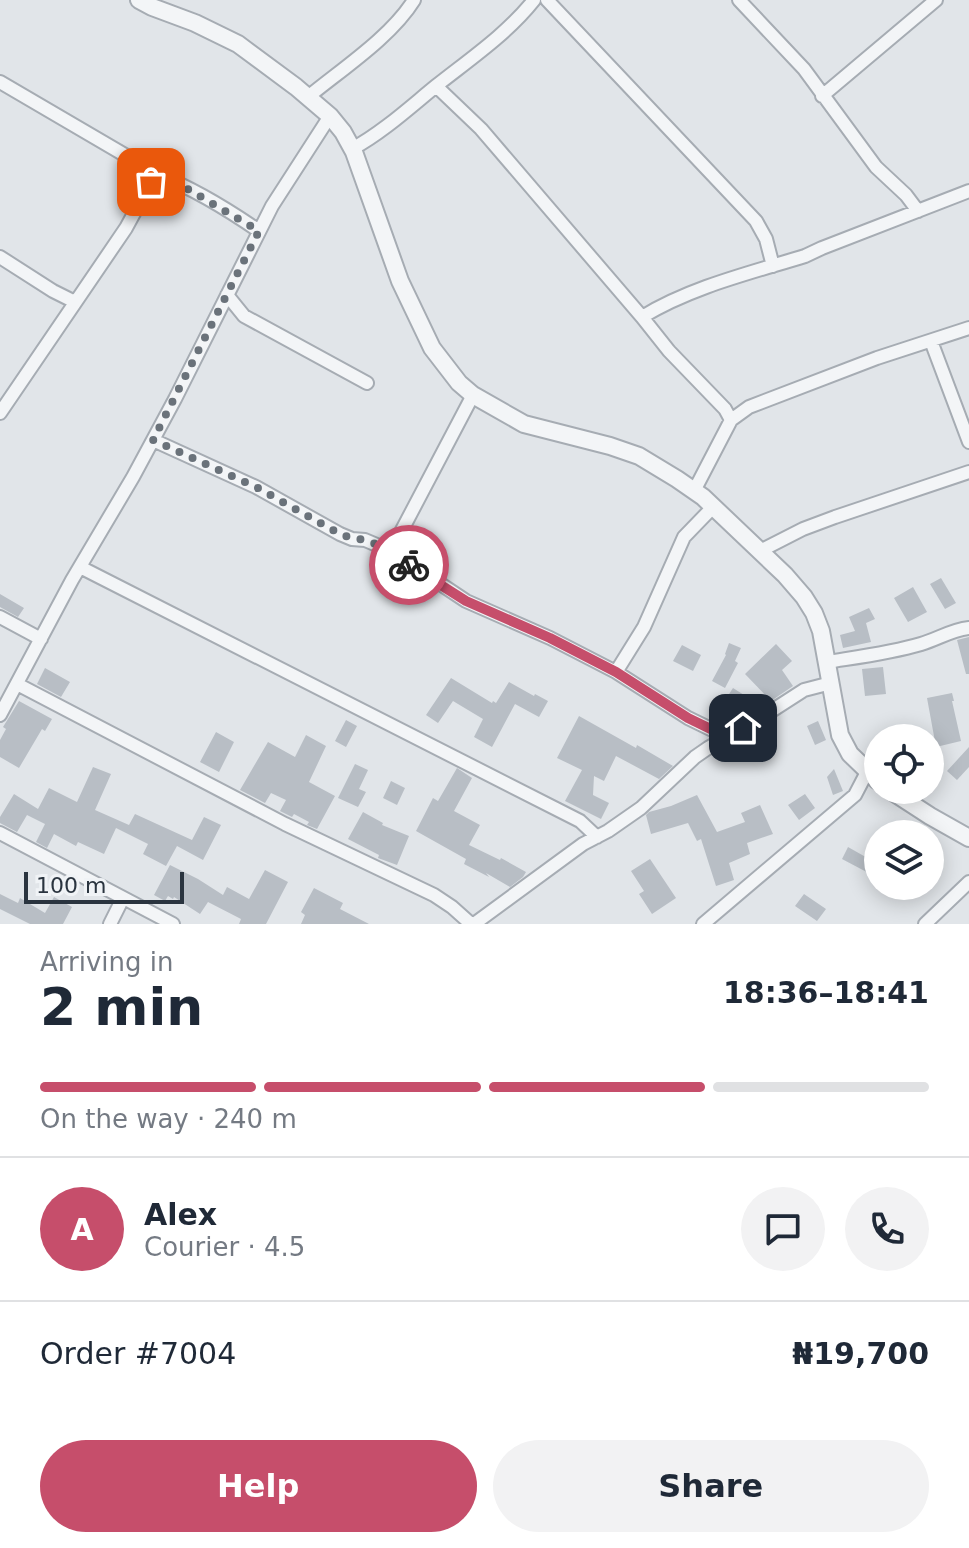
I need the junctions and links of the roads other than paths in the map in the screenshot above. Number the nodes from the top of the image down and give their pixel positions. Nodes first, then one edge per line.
1 (139, 0) edge
2 (414, 0) edge
3 (534, 0) edge
4 (547, 0) edge
5 (739, 0) edge
6 (936, 0) edge
7 (0, 82) edge
8 (436, 86) junction
9 (822, 96) junction
10 (308, 97) junction
11 (330, 116) junction
12 (352, 149) junction
13 (159, 175) junction
14 (969, 191) edge
15 (918, 211) junction
16 (259, 231) junction
17 (0, 257) edge
18 (773, 266) junction
19 (227, 295) junction
20 (75, 302) junction
21 (642, 317) junction
22 (969, 328) edge
23 (931, 341) junction
24 (367, 383) dead end
25 (473, 395) junction
26 (0, 413) edge
27 (731, 420) junction
28 (153, 440) junction
29 (969, 442) edge
30 (969, 472) edge
31 (694, 491) junction
32 (713, 507) junction
33 (391, 551) junction
34 (760, 551) junction
35 (80, 567) junction
36 (0, 617) edge
37 (969, 628) edge
38 (41, 639) junction
39 (827, 662) junction
40 (616, 672) junction
41 (831, 683) junction
42 (17, 684) junction
43 (0, 715) edge
44 (727, 737) junction
45 (864, 769) edge
46 (864, 785) edge
47 (912, 804) edge
48 (0, 833) edge
49 (597, 837) junction
50 (969, 838) edge
51 (969, 882) edge
52 (123, 898) junction
53 (110, 924) edge
54 (173, 924) edge
55 (473, 924) edge
56 (703, 924) edge
57 (925, 924) edge

1 - 10 street
2 - 10 street
3 - 8 street
4 - 18 street
5 - 9 street
6 - 9 street
7 - 13 street
8 - 12 street
8 - 21 street
9 - 15 street
10 - 11 street
11 - 12 street
11 - 16 street
12 - 25 street
13 - 16 street
13 - 20 street
14 - 15 street
15 - 18 street
16 - 19 street
17 - 20 street
18 - 21 street
19 - 24 street
19 - 28 street
20 - 26 street
21 - 27 street
22 - 23 street
23 - 27 street
23 - 29 street
25 - 31 street
25 - 33 street
27 - 31 street
28 - 33 street
28 - 35 street
30 - 34 street
31 - 32 street
32 - 34 street
32 - 40 street
33 - 40 street
34 - 39 street
35 - 38 street
35 - 49 street
36 - 38 street
37 - 39 street
38 - 42 street
39 - 41 street
40 - 44 street
41 - 44 street
41 - 45 street
42 - 43 street
42 - 55 street
44 - 49 street
46 - 56 street
47 - 50 street
48 - 52 street
49 - 55 street
51 - 57 street
52 - 53 street
52 - 54 street

